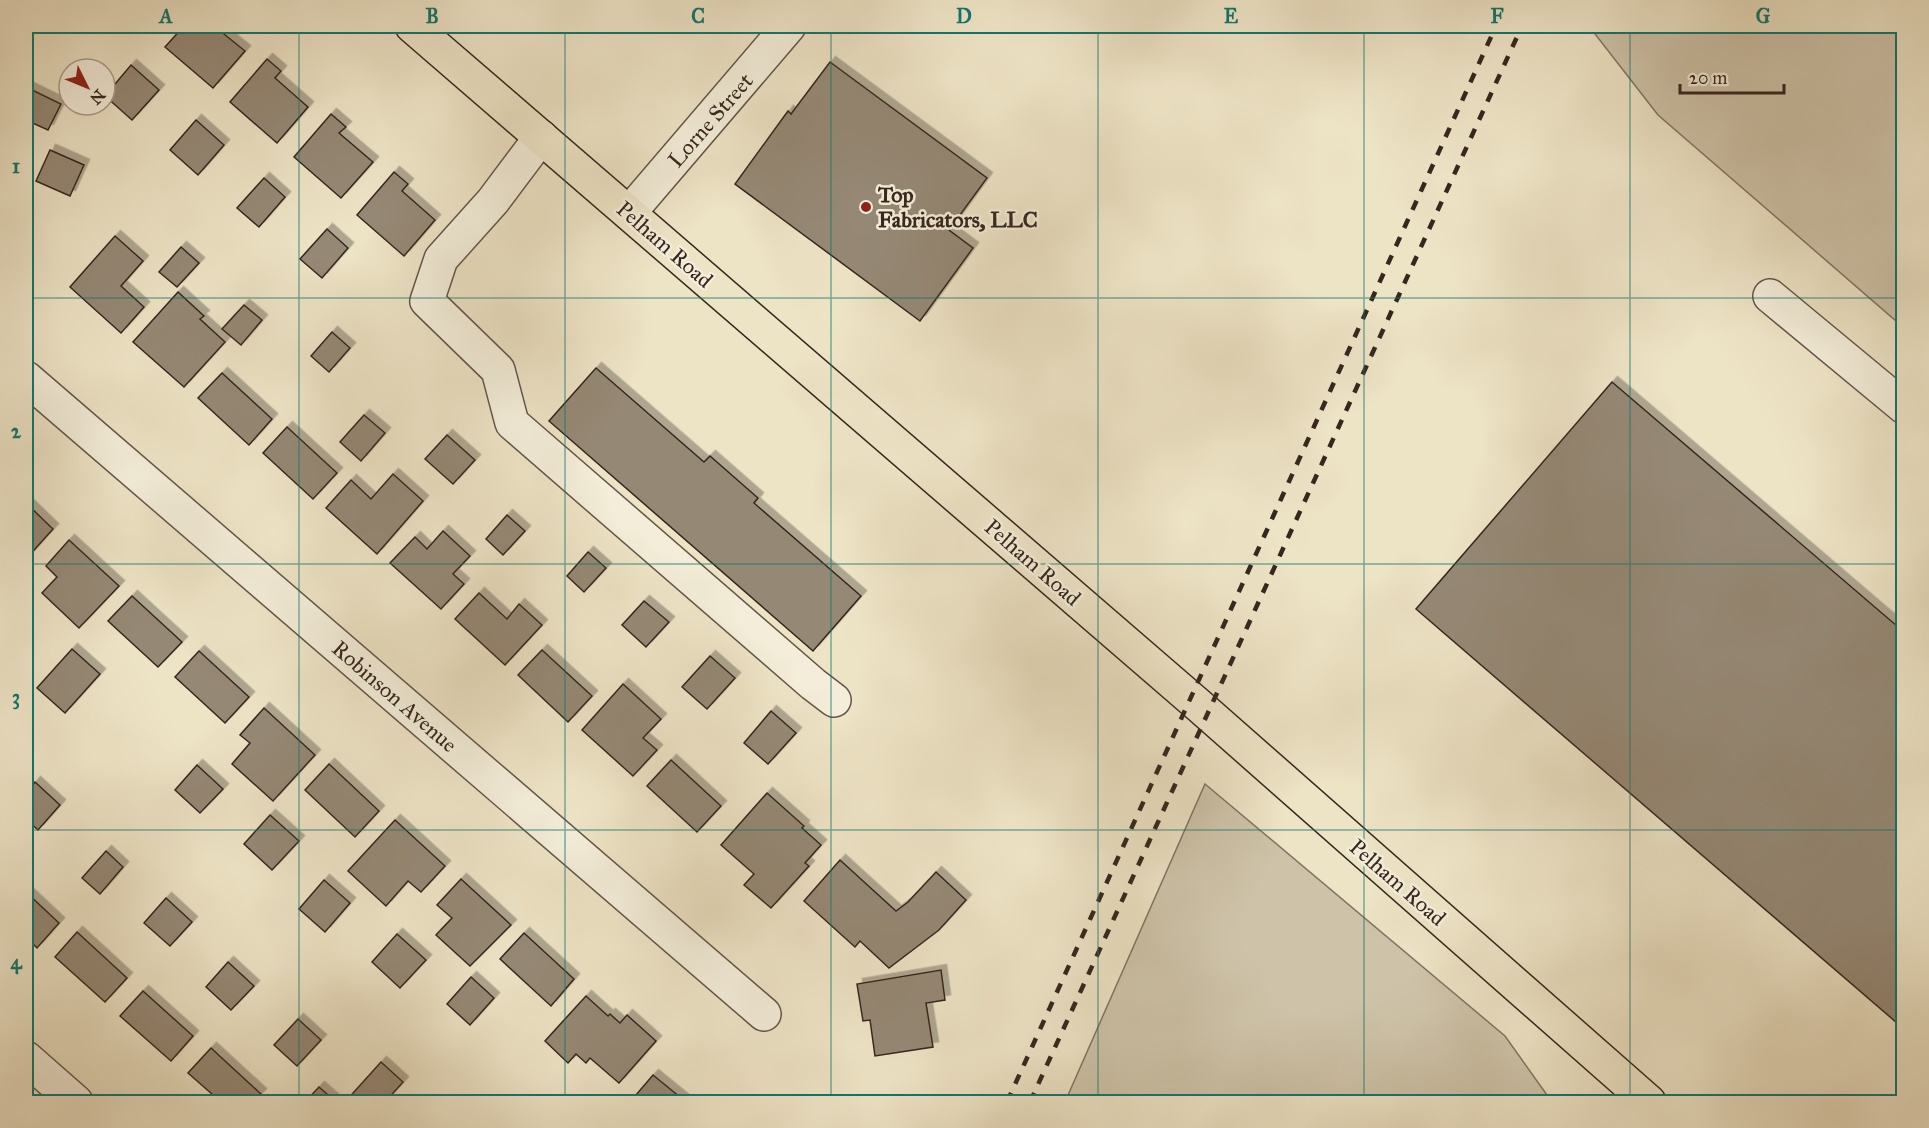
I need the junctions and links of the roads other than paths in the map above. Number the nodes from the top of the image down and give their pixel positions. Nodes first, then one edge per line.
1 (412, 26) edge
2 (789, 26) edge
3 (541, 137) junction
4 (629, 213) junction
5 (1770, 296) dead end
6 (26, 378) edge
7 (1904, 407) edge
8 (834, 700) dead end
9 (764, 1014) dead end
10 (26, 1058) edge
11 (76, 1102) edge
12 (1649, 1102) edge

1 - 3 main road, Pelham Road
2 - 4 street, Lorne Street
3 - 4 main road, Pelham Road
3 - 8 street
4 - 12 main road, Pelham Road
5 - 7 street
6 - 9 street, Robinson Avenue
10 - 11 street

